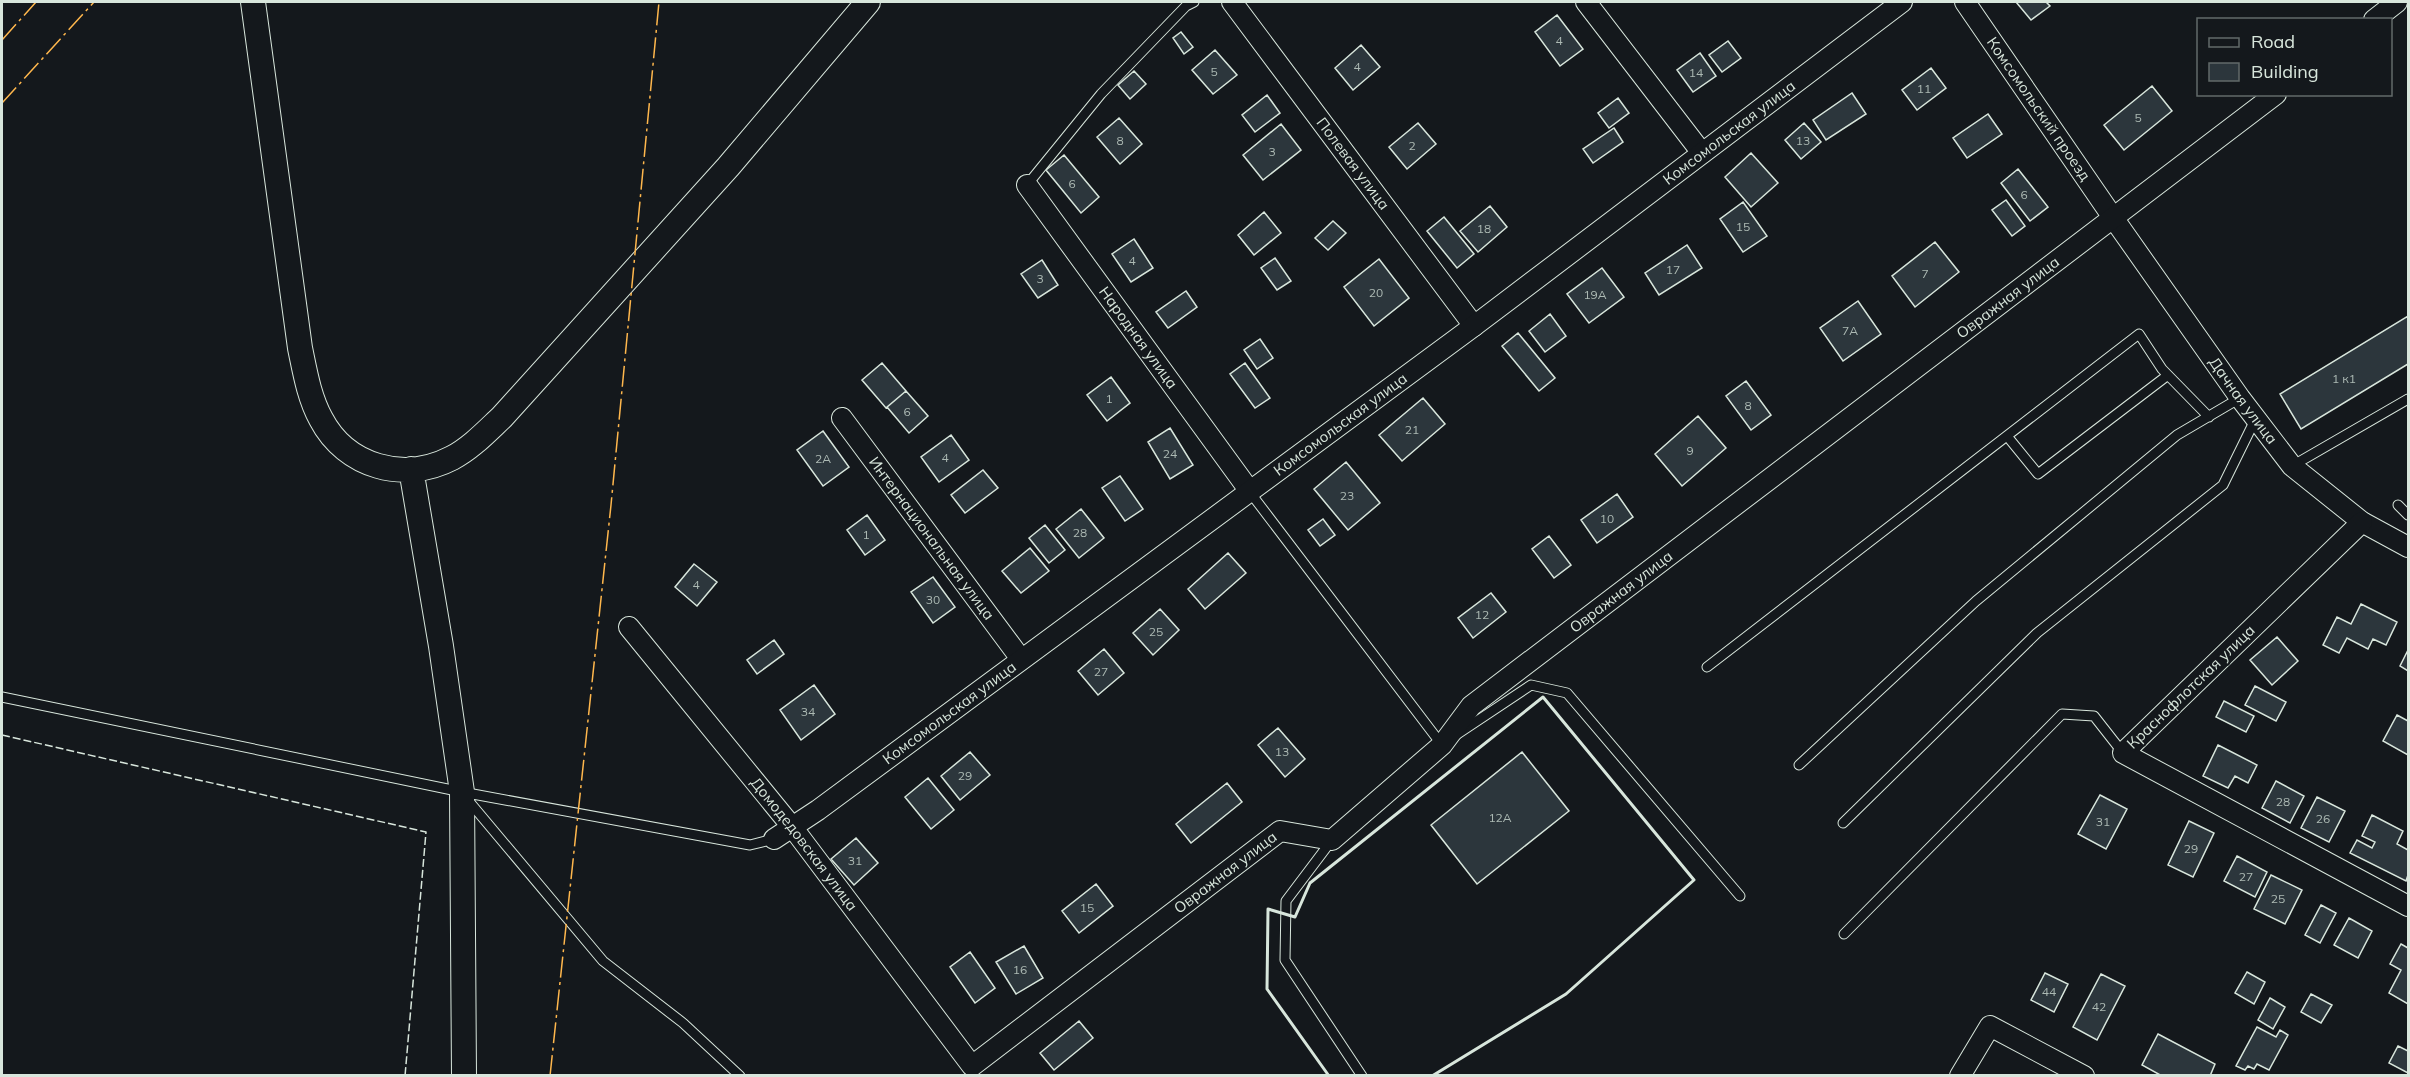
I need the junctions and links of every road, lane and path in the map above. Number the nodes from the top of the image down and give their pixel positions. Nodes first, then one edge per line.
1 (253, 2) edge
2 (868, 2) edge
3 (1194, 2) edge
4 (1232, 2) edge
5 (1586, 2) edge
6 (1902, 2) edge
7 (1965, 2) edge
8 (2397, 2) edge
9 (2377, 18) edge
10 (2273, 96) edge
11 (1702, 153) junction
12 (1027, 185) joint
13 (2114, 219) junction
14 (1474, 326) junction
15 (2168, 375) junction
16 (2240, 398) junction
17 (2409, 399) edge
18 (2209, 417) junction
19 (842, 418) dead end
20 (2256, 418) junction
21 (2007, 436) junction
22 (2292, 466) junction
23 (411, 469) junction
24 (1249, 490) junction
25 (2398, 505) dead end
26 (2409, 515) edge
27 (2362, 522) junction
28 (2409, 547) edge
29 (629, 627) dead end
30 (1021, 659) junction
31 (1707, 667) dead end
32 (2, 697) edge
33 (1442, 745) junction
34 (2123, 753) junction
35 (1799, 765) dead end
36 (462, 792) junction
37 (1843, 823) dead end
38 (793, 828) junction
39 (774, 839) joint
40 (1332, 840) junction
41 (1740, 896) dead end
42 (2409, 906) edge
43 (1844, 934) dead end
44 (968, 1071) edge
45 (464, 1076) edge
46 (740, 1076) edge
47 (1362, 1076) edge
48 (1960, 1076) edge
49 (2084, 1076) edge

1 - 23 street
2 - 23 street
3 - 12 lane
4 - 14 street, Полевая улица
5 - 11 street
6 - 11 street, Комсомольская улица
7 - 13 street, Комсомольский проезд
8 - 9 street
10 - 13 street, Овражная улица
11 - 14 street, Комсомольская улица
12 - 24 street, Народная улица
13 - 16 street, Дачная улица
13 - 33 street, Овражная улица
14 - 24 street, Комсомольская улица
15 - 18 lane
15 - 21 lane
15 - 21 lane
16 - 18 lane
16 - 20 street, Дачная улица
17 - 22 lane
18 - 35 lane
19 - 30 street, Интернациональная улица
20 - 22 street, Дачная улица
20 - 37 lane
21 - 31 lane
22 - 27 street, Дачная улица
23 - 36 street
24 - 30 street, Комсомольская улица
24 - 33 lane
25 - 26 lane
27 - 28 street, Дачная улица
27 - 34 street, Краснофлотская улица
29 - 38 street, Домодедовская улица
30 - 38 street, Комсомольская улица
32 - 36 lane
33 - 40 street, Овражная улица
33 - 41 lane
34 - 42 street, Краснофлотская улица
34 - 43 lane
36 - 39 lane
36 - 45 street
36 - 46 lane
38 - 39 street, Комсомольская улица
38 - 44 street, Домодедовская улица
40 - 44 street, Овражная улица
40 - 47 lane
48 - 49 street

